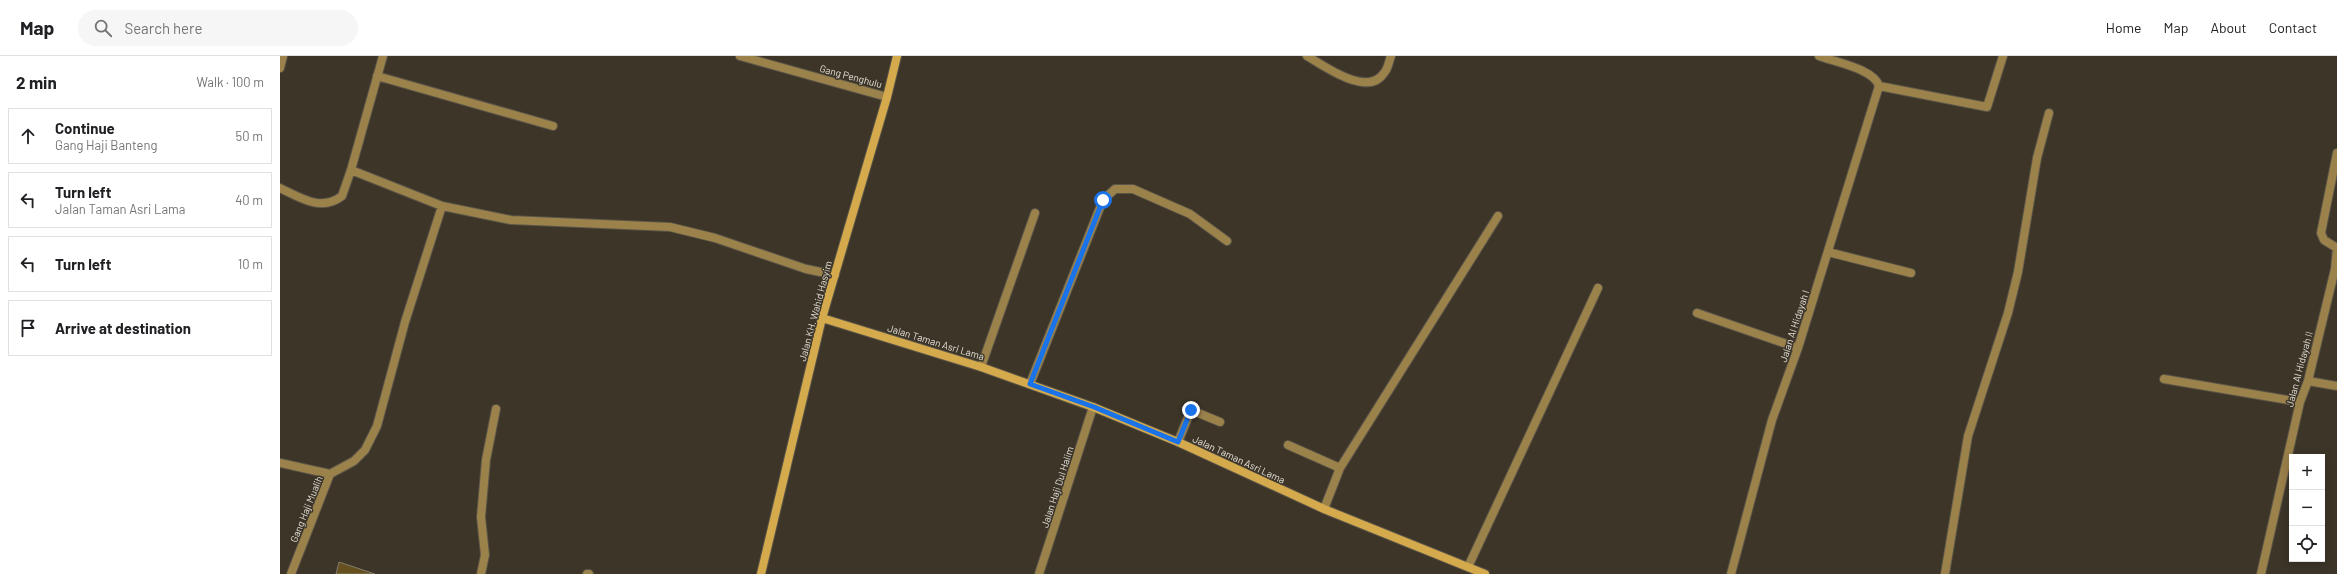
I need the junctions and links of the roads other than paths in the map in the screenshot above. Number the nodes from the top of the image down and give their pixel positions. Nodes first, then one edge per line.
1 (283, 56) edge
2 (383, 56) edge
3 (740, 56) edge
4 (897, 56) edge
5 (1307, 56) edge
6 (1391, 56) edge
7 (1819, 56) edge
8 (2003, 56) edge
9 (1834, 59) edge
10 (280, 68) edge
11 (377, 76) junction
12 (1878, 86) junction
13 (887, 97) junction
14 (2048, 113) dead end
15 (553, 126) dead end
16 (2337, 153) edge
17 (351, 170) junction
18 (280, 188) edge
19 (442, 206) junction
20 (1035, 213) dead end
21 (1498, 216) dead end
22 (1227, 241) dead end
23 (2337, 248) edge
24 (1828, 252) junction
25 (1911, 273) dead end
26 (835, 275) junction
27 (1598, 288) dead end
28 (1696, 313) dead end
29 (822, 318) junction
30 (1798, 348) junction
31 (981, 367) junction
32 (2164, 379) dead end
33 (2308, 382) junction
34 (1030, 384) junction
35 (2337, 386) edge
36 (2300, 402) junction
37 (1094, 407) junction
38 (496, 409) dead end
39 (1220, 422) dead end
40 (1178, 442) junction
41 (1288, 445) dead end
42 (280, 462) edge
43 (1340, 468) junction
44 (330, 474) junction
45 (1324, 509) junction
46 (1468, 567) junction
47 (291, 574) edge
48 (481, 574) edge
49 (761, 574) edge
50 (1039, 574) edge
51 (1485, 574) edge
52 (1732, 574) edge
53 (1944, 574) edge
54 (2260, 574) edge

1 - 10 street
2 - 11 street
3 - 13 street, Gang Penghulu
4 - 13 street, Jalan KH. Wahid Hasyim
5 - 6 street
7 - 9 street
8 - 12 street
9 - 12 street
11 - 15 street
11 - 17 street
12 - 24 street, Jalan Al Hidayah I
13 - 26 street, Jalan KH. Wahid Hasyim
14 - 53 street
16 - 23 street, Jalan Al Hidayah II
17 - 18 street
17 - 19 street
19 - 26 street
19 - 44 street
20 - 31 street
21 - 43 street
22 - 34 street
23 - 33 street, Jalan Al Hidayah II
24 - 25 street
24 - 30 street, Jalan Al Hidayah I
26 - 29 street, Jalan KH. Wahid Hasyim
27 - 46 street
28 - 30 street
29 - 31 street, Jalan Taman Asri Lama
29 - 49 street, Jalan KH. Wahid Hasyim
30 - 52 street, Jalan Al Hidayah I
31 - 34 street, Jalan Taman Asri Lama
32 - 36 street
33 - 35 street
33 - 36 street, Jalan Al Hidayah II
34 - 37 street, Jalan Taman Asri Lama
36 - 54 street, Jalan Al Hidayah II
37 - 40 street, Jalan Taman Asri Lama
37 - 50 street, Jalan Haji Dul Halim
38 - 48 street
39 - 40 street
40 - 45 street, Jalan Taman Asri Lama
41 - 43 street
42 - 44 street
43 - 45 street
44 - 47 street, Gang Haji Mualih
45 - 46 street, Jalan Taman Asri Lama
46 - 51 street, Jalan Taman Asri Lama

